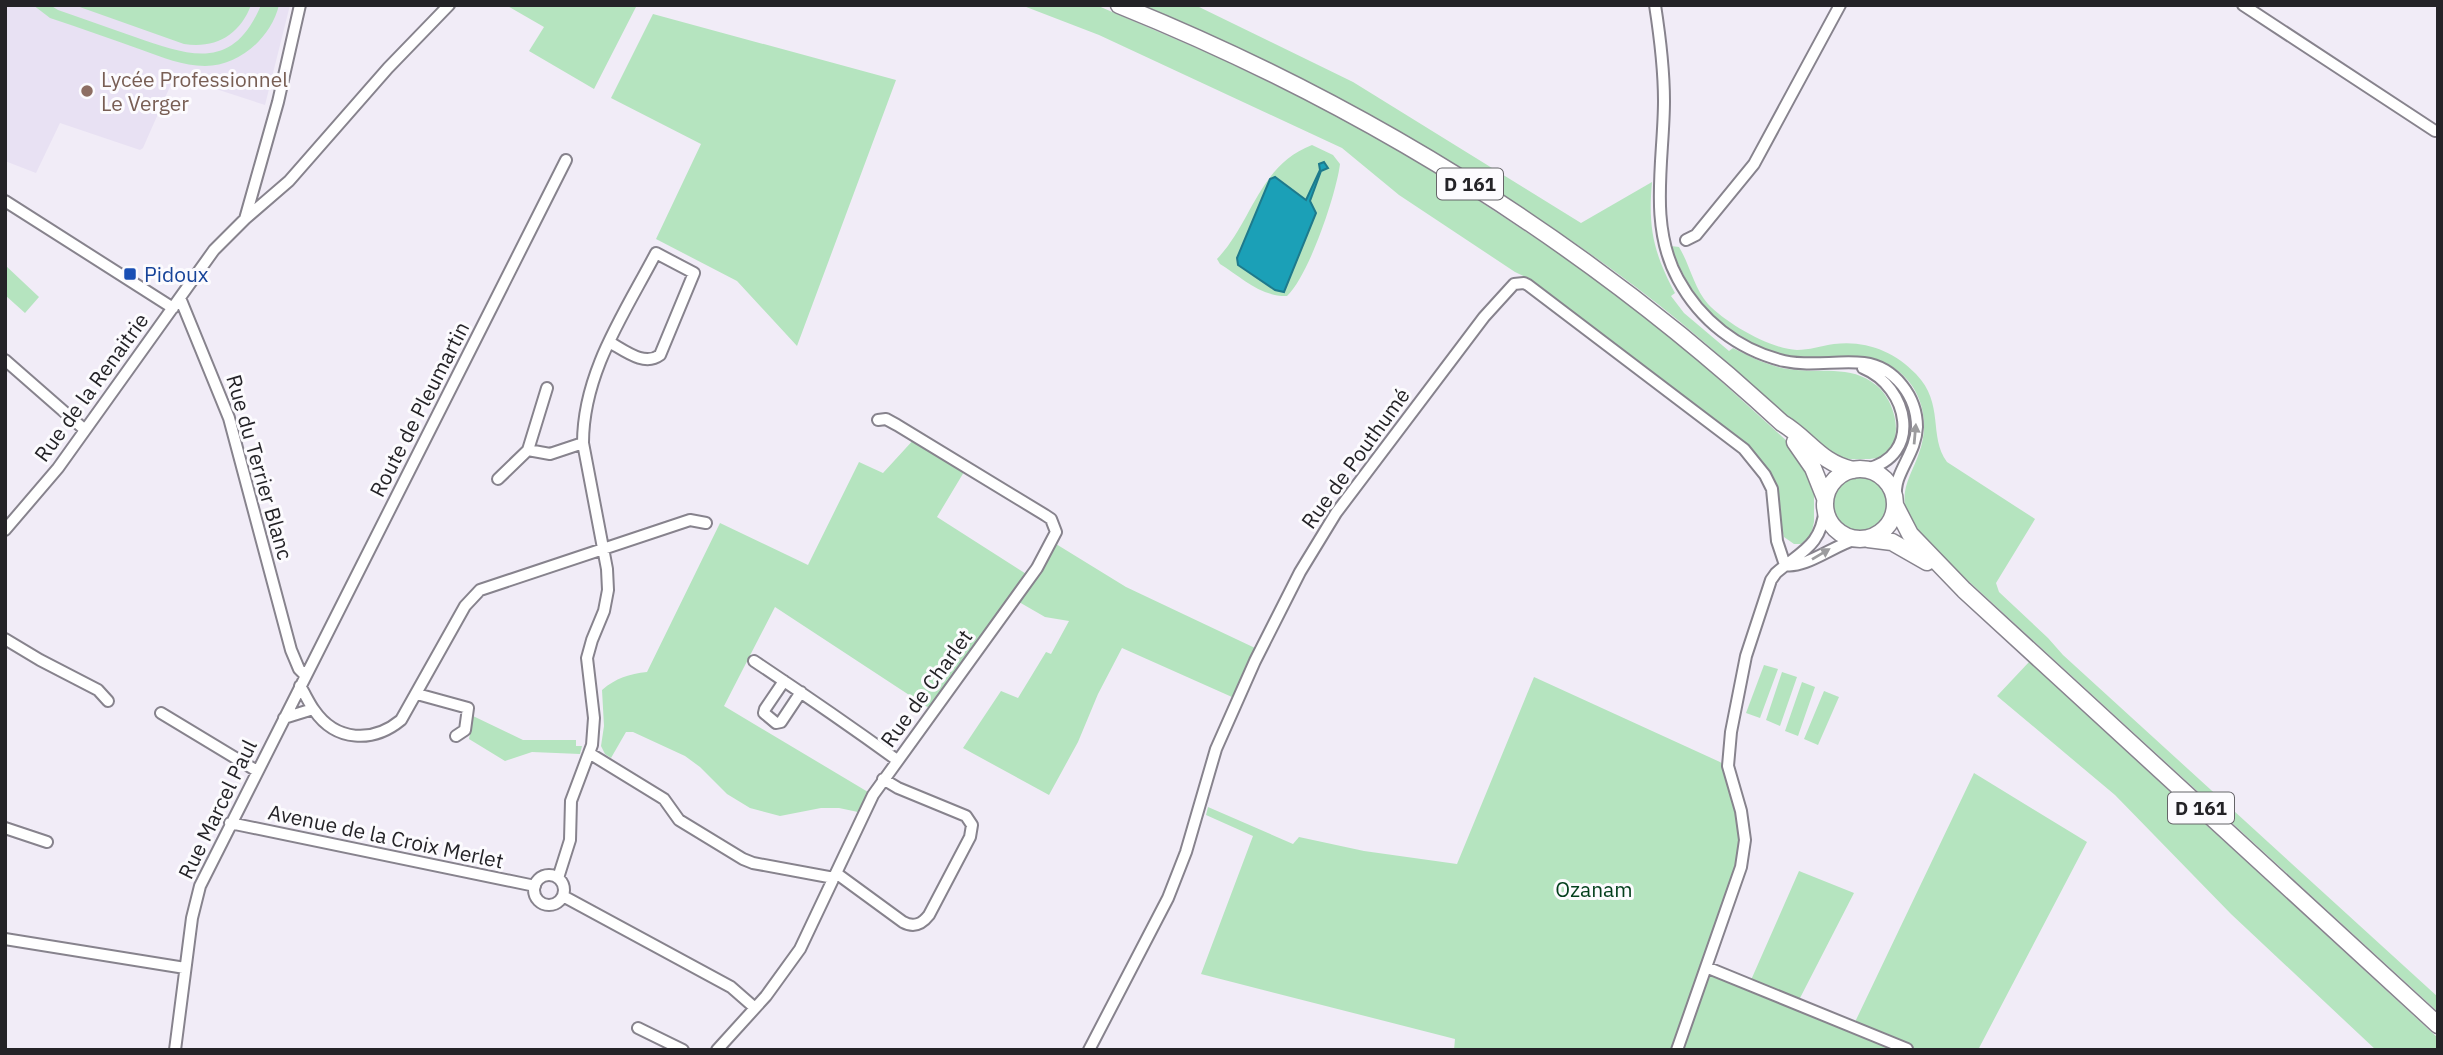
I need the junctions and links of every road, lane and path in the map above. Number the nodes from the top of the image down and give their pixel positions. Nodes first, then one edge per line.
1 (300, 5) edge
2 (449, 5) edge
3 (1119, 5) edge
4 (1655, 5) edge
5 (1840, 5) edge
6 (2244, 5) edge
7 (2435, 131) dead end
8 (566, 160) dead end
9 (5, 201) edge
10 (245, 219) junction
11 (1686, 240) dead end
12 (180, 298) junction
13 (173, 308) junction
14 (609, 342) junction
15 (5, 360) edge
16 (1850, 364) junction
17 (547, 388) dead end
18 (878, 420) dead end
19 (1782, 423) junction
20 (85, 430) junction
21 (583, 443) junction
22 (528, 450) junction
23 (1859, 470) junction
24 (498, 479) dead end
25 (1895, 501) junction
26 (1825, 503) junction
27 (706, 523) dead end
28 (5, 530) edge
29 (1861, 539) junction
30 (602, 548) junction
31 (1785, 565) junction
32 (1964, 590) junction
33 (5, 639) edge
34 (754, 661) dead end
35 (305, 676) junction
36 (784, 681) junction
37 (300, 687) junction
38 (801, 692) junction
39 (417, 694) junction
40 (108, 701) dead end
41 (313, 709) junction
42 (160, 713) dead end
43 (284, 718) junction
44 (456, 736) dead end
45 (589, 753) junction
46 (897, 760) junction
47 (257, 771) junction
48 (883, 779) junction
49 (230, 823) junction
50 (5, 828) edge
51 (47, 842) dead end
52 (835, 876) junction
53 (558, 878) junction
54 (535, 886) junction
55 (563, 896) junction
56 (5, 939) edge
57 (1706, 967) junction
58 (185, 968) junction
59 (755, 1008) junction
60 (2438, 1025) edge
61 (638, 1028) dead end
62 (1907, 1049) edge
63 (175, 1050) edge
64 (683, 1050) edge
65 (718, 1050) edge
66 (1089, 1050) edge
67 (1677, 1050) edge

1 - 10 street
2 - 10 street
3 - 19 main road, D 161
4 - 16 street
5 - 11 street
6 - 7 street
8 - 35 street, Route de Pleumartin
9 - 13 street
10 - 12 street
12 - 13 street, Rue de la Renaitrie
12 - 35 street, Rue du Terrier Blanc
13 - 20 street, Rue de la Renaitrie
14 - 14 street
14 - 21 street
15 - 20 street
16 - 23 street
25 -> 16 street
17 - 22 street
18 - 46 street, Rue de Charlet
19 - 23 main road, D 161
19 - 26 main road, D 161
20 - 28 street, Rue de la Renaitrie
21 - 22 street
21 - 30 street
22 - 24 street
23 - 25 main road
23 - 26 main road
25 - 29 main road
25 - 32 main road, D 161
26 - 29 main road
26 - 31 street
27 - 30 street
31 -> 29 street
29 - 32 main road, D 161
30 - 39 street
30 - 45 street
31 - 57 street
31 - 66 street, Rue de Pouthumé
32 - 60 main road, D 161
33 - 40 street
34 - 36 street
35 - 37 street, Rue Marcel Paul
36 - 38 street
36 - 38 street
37 - 41 street
37 - 43 street, Rue Marcel Paul
38 - 46 street
39 - 41 street
39 - 44 street
41 - 43 street
42 - 47 street
43 - 47 street, Rue Marcel Paul
45 - 52 street
45 - 53 street
46 - 48 street, Rue de Charlet
47 - 49 street, Rue Marcel Paul
48 - 52 street, Rue de Charlet
48 - 52 street
49 - 54 street, Avenue de la Croix Merlet
49 - 58 street, Rue Marcel Paul
50 - 51 street
52 - 59 street, Rue de Charlet
53 - 54 street
53 - 55 street
54 - 55 street
55 - 59 street
56 - 58 street
57 - 62 street
57 - 67 street
58 - 63 street, Rue Marcel Paul
59 - 65 street, Rue de Charlet
61 - 64 street

